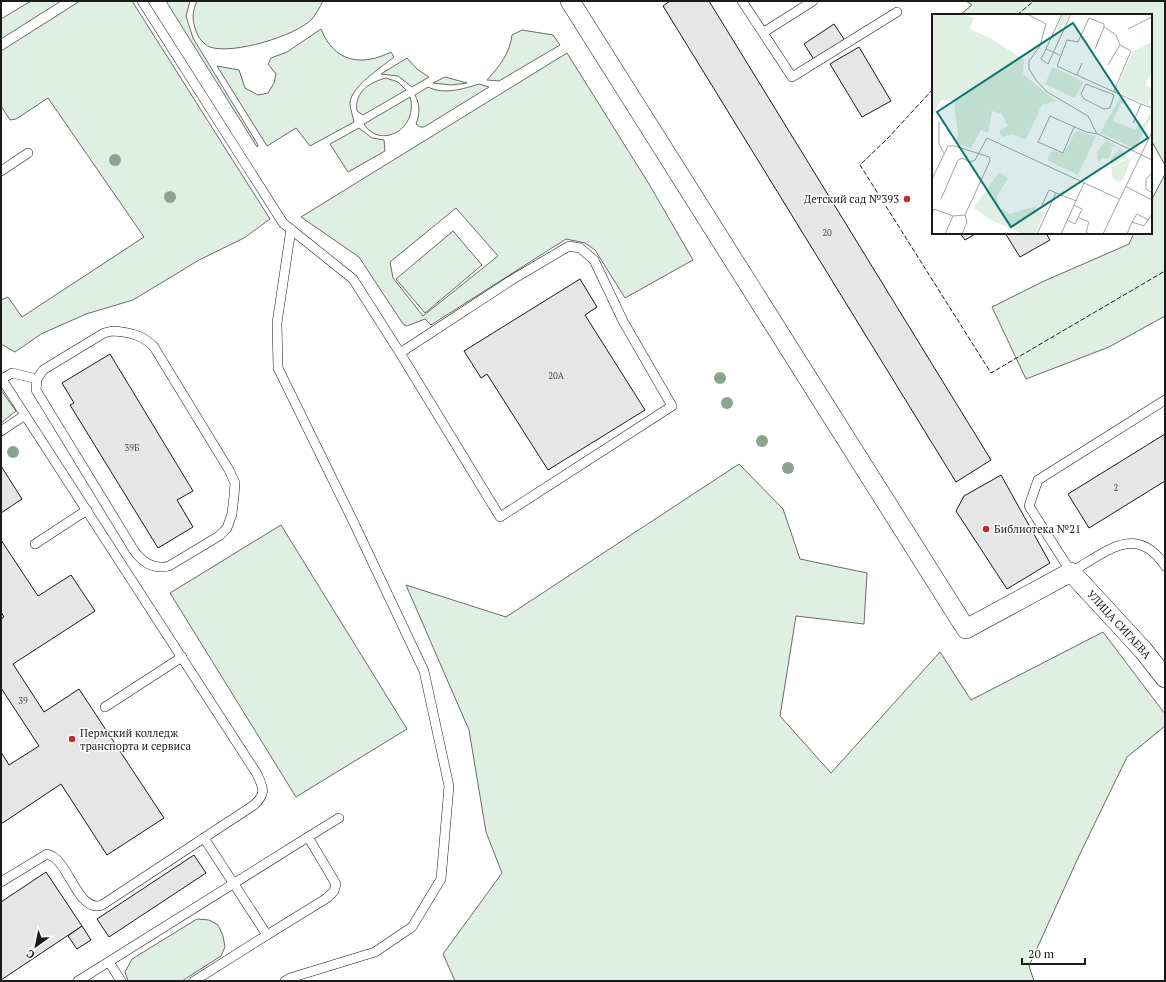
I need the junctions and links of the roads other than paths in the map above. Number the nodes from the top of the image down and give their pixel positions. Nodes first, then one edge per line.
1 (142, 1) edge
2 (570, 1) edge
3 (742, 1) edge
4 (813, 1) edge
5 (897, 12) dead end
6 (764, 32) junction
7 (28, 153) dead end
8 (1, 171) edge
9 (291, 229) junction
10 (400, 353) junction
11 (1, 378) edge
12 (36, 379) junction
13 (1165, 400) edge
14 (25, 415) junction
15 (1, 431) edge
16 (87, 510) junction
17 (35, 544) dead end
18 (1165, 566) edge
19 (1071, 572) junction
20 (182, 657) junction
21 (1165, 678) edge
22 (105, 707) dead end
23 (339, 818) dead end
24 (308, 837) junction
25 (204, 838) junction
26 (1, 882) edge
27 (234, 884) junction
28 (267, 935) junction
29 (109, 962) junction
30 (78, 981) edge
31 (121, 981) edge
32 (194, 981) edge
33 (285, 981) edge

1 - 9 lane
2 - 19 street
3 - 6 lane
4 - 6 lane
5 - 6 lane
7 - 8 lane
9 - 10 lane
9 - 33 lane
10 - 10 lane
11 - 12 lane
11 - 14 lane
12 - 12 lane
13 - 19 lane
14 - 15 lane
14 - 16 lane
16 - 17 lane
16 - 20 lane
18 - 19 lane
19 - 21 street, УЛИЦА СИГАЕВА
20 - 22 lane
20 - 25 lane
23 - 24 lane
24 - 27 lane
24 - 28 lane
25 - 26 lane
25 - 27 lane
27 - 28 lane
27 - 29 lane
28 - 32 lane
29 - 30 lane
29 - 31 lane

